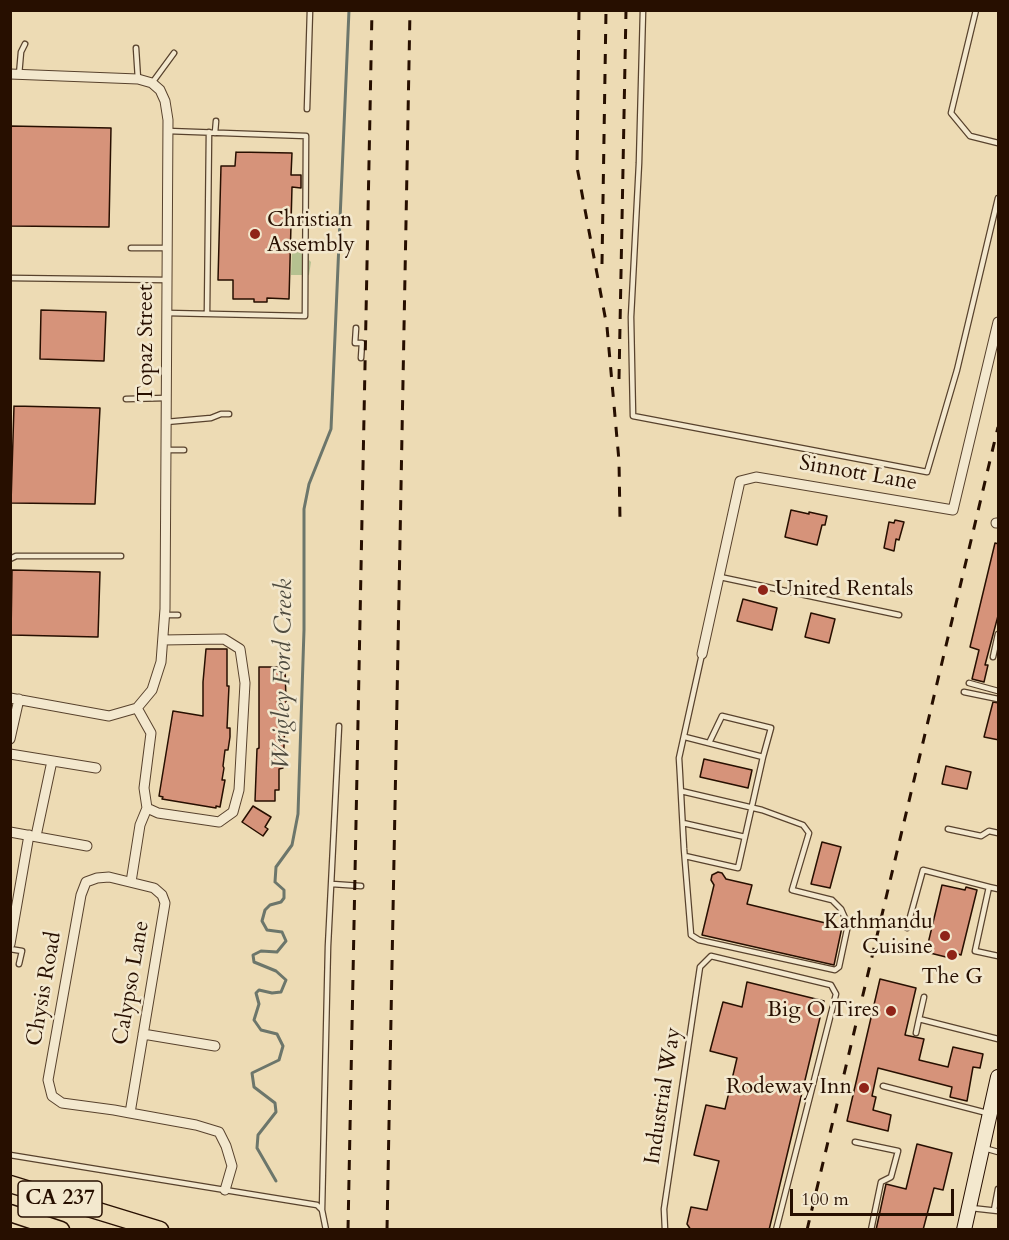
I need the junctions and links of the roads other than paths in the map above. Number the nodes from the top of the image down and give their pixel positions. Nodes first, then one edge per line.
1 (310, 10) edge
2 (643, 10) edge
3 (975, 10) edge
4 (25, 44) dead end
5 (136, 48) dead end
6 (174, 53) dead end
7 (15, 74) edge
8 (138, 79) junction
9 (152, 83) junction
10 (307, 109) dead end
11 (216, 120) dead end
12 (168, 131) junction
13 (209, 132) junction
14 (215, 133) junction
15 (999, 143) edge
16 (999, 198) edge
17 (131, 248) dead end
18 (167, 248) junction
19 (10, 278) edge
20 (167, 280) junction
21 (167, 313) junction
22 (207, 314) junction
23 (999, 322) edge
24 (356, 328) dead end
25 (361, 358) dead end
26 (166, 398) junction
27 (126, 399) dead end
28 (230, 414) dead end
29 (166, 422) junction
30 (166, 450) junction
31 (184, 450) dead end
32 (121, 555) dead end
33 (10, 559) edge
34 (719, 576) junction
35 (164, 612) junction
36 (178, 615) dead end
37 (899, 615) dead end
38 (999, 634) edge
39 (163, 640) junction
40 (702, 654) joint
41 (993, 657) dead end
42 (969, 683) dead end
43 (999, 691) edge
44 (964, 692) dead end
45 (15, 699) edge
46 (999, 699) edge
47 (137, 708) junction
48 (339, 726) dead end
49 (685, 737) junction
50 (10, 739) edge
51 (708, 743) junction
52 (10, 754) edge
53 (763, 757) junction
54 (52, 761) junction
55 (96, 768) dead end
56 (681, 791) junction
57 (752, 807) junction
58 (147, 808) junction
59 (682, 823) junction
60 (948, 829) dead end
61 (10, 832) edge
62 (999, 833) edge
63 (33, 835) junction
64 (745, 837) junction
65 (87, 846) dead end
66 (685, 856) junction
67 (131, 882) junction
68 (332, 884) junction
69 (362, 886) dead end
70 (989, 887) junction
71 (999, 889) edge
72 (907, 928) dead end
73 (10, 944) edge
74 (10, 949) edge
75 (999, 956) edge
76 (20, 964) dead end
77 (924, 997) dead end
78 (919, 1019) junction
79 (916, 1033) dead end
80 (143, 1034) junction
81 (999, 1038) edge
82 (214, 1046) dead end
83 (999, 1077) edge
84 (883, 1086) dead end
85 (130, 1113) junction
86 (989, 1114) junction
87 (855, 1142) dead end
88 (982, 1147) junction
89 (999, 1152) edge
90 (10, 1155) edge
91 (10, 1184) edge
92 (999, 1189) edge
93 (225, 1190) junction
94 (997, 1199) edge
95 (968, 1208) junction
96 (322, 1210) junction
97 (996, 1211) edge
98 (10, 1213) edge
99 (62, 1230) edge
100 (160, 1230) edge
101 (326, 1230) edge
102 (665, 1230) edge
103 (777, 1230) edge
104 (871, 1230) edge
105 (964, 1230) edge

1 - 10 lane
2 - 16 lane
3 - 15 lane
4 - 7 lane
5 - 8 lane
6 - 9 lane
7 - 8 street
8 - 9 street
9 - 12 street, Topaz Street
11 - 14 lane
12 - 13 lane
12 - 18 street, Topaz Street
13 - 14 lane
13 - 22 lane
14 - 22 lane
17 - 18 lane
18 - 20 street, Topaz Street
19 - 20 lane
20 - 21 street, Topaz Street
21 - 22 lane
21 - 26 street, Topaz Street
23 - 34 street, Sinnott Lane
24 - 25 lane
26 - 27 lane
26 - 29 street, Topaz Street
28 - 29 lane
29 - 30 street, Topaz Street
30 - 31 lane
30 - 35 street, Topaz Street
32 - 33 lane
34 - 37 lane
34 - 40 street
35 - 36 lane
35 - 39 street, Topaz Street
38 - 41 lane
39 - 47 street, Topaz Street
39 - 58 street
40 - 49 lane
42 - 43 lane
44 - 46 lane
45 - 47 street
45 - 50 street
47 - 58 street
48 - 68 lane
49 - 51 lane
49 - 56 lane
51 - 53 lane
51 - 53 lane
52 - 54 street
53 - 57 lane
54 - 55 street
54 - 63 street
56 - 57 lane
56 - 59 lane
57 - 64 lane
57 - 66 lane
58 - 67 street
59 - 64 lane
59 - 66 lane
60 - 62 lane
61 - 63 street
63 - 65 street
63 - 73 street
64 - 66 lane
67 - 80 street, Calypso Lane
67 - 85 street, Chysis Road
68 - 69 lane
68 - 96 lane
70 - 71 lane
70 - 72 lane
70 - 75 lane
74 - 76 lane
77 - 78 lane
78 - 79 lane
78 - 81 lane
80 - 82 street
80 - 85 street, Calypso Lane
83 - 86 main road
84 - 86 lane
85 - 93 street, Chysis Road
86 - 88 main road
87 - 104 lane
88 - 89 lane
88 - 95 main road
90 - 93 lane
91 - 100 highway, CA 237
92 - 94 lane
93 - 96 lane
94 - 97 lane
95 - 97 lane
95 - 105 main road
96 - 101 lane
98 - 99 highway, CA 237
102 - 103 lane, Industrial Way

